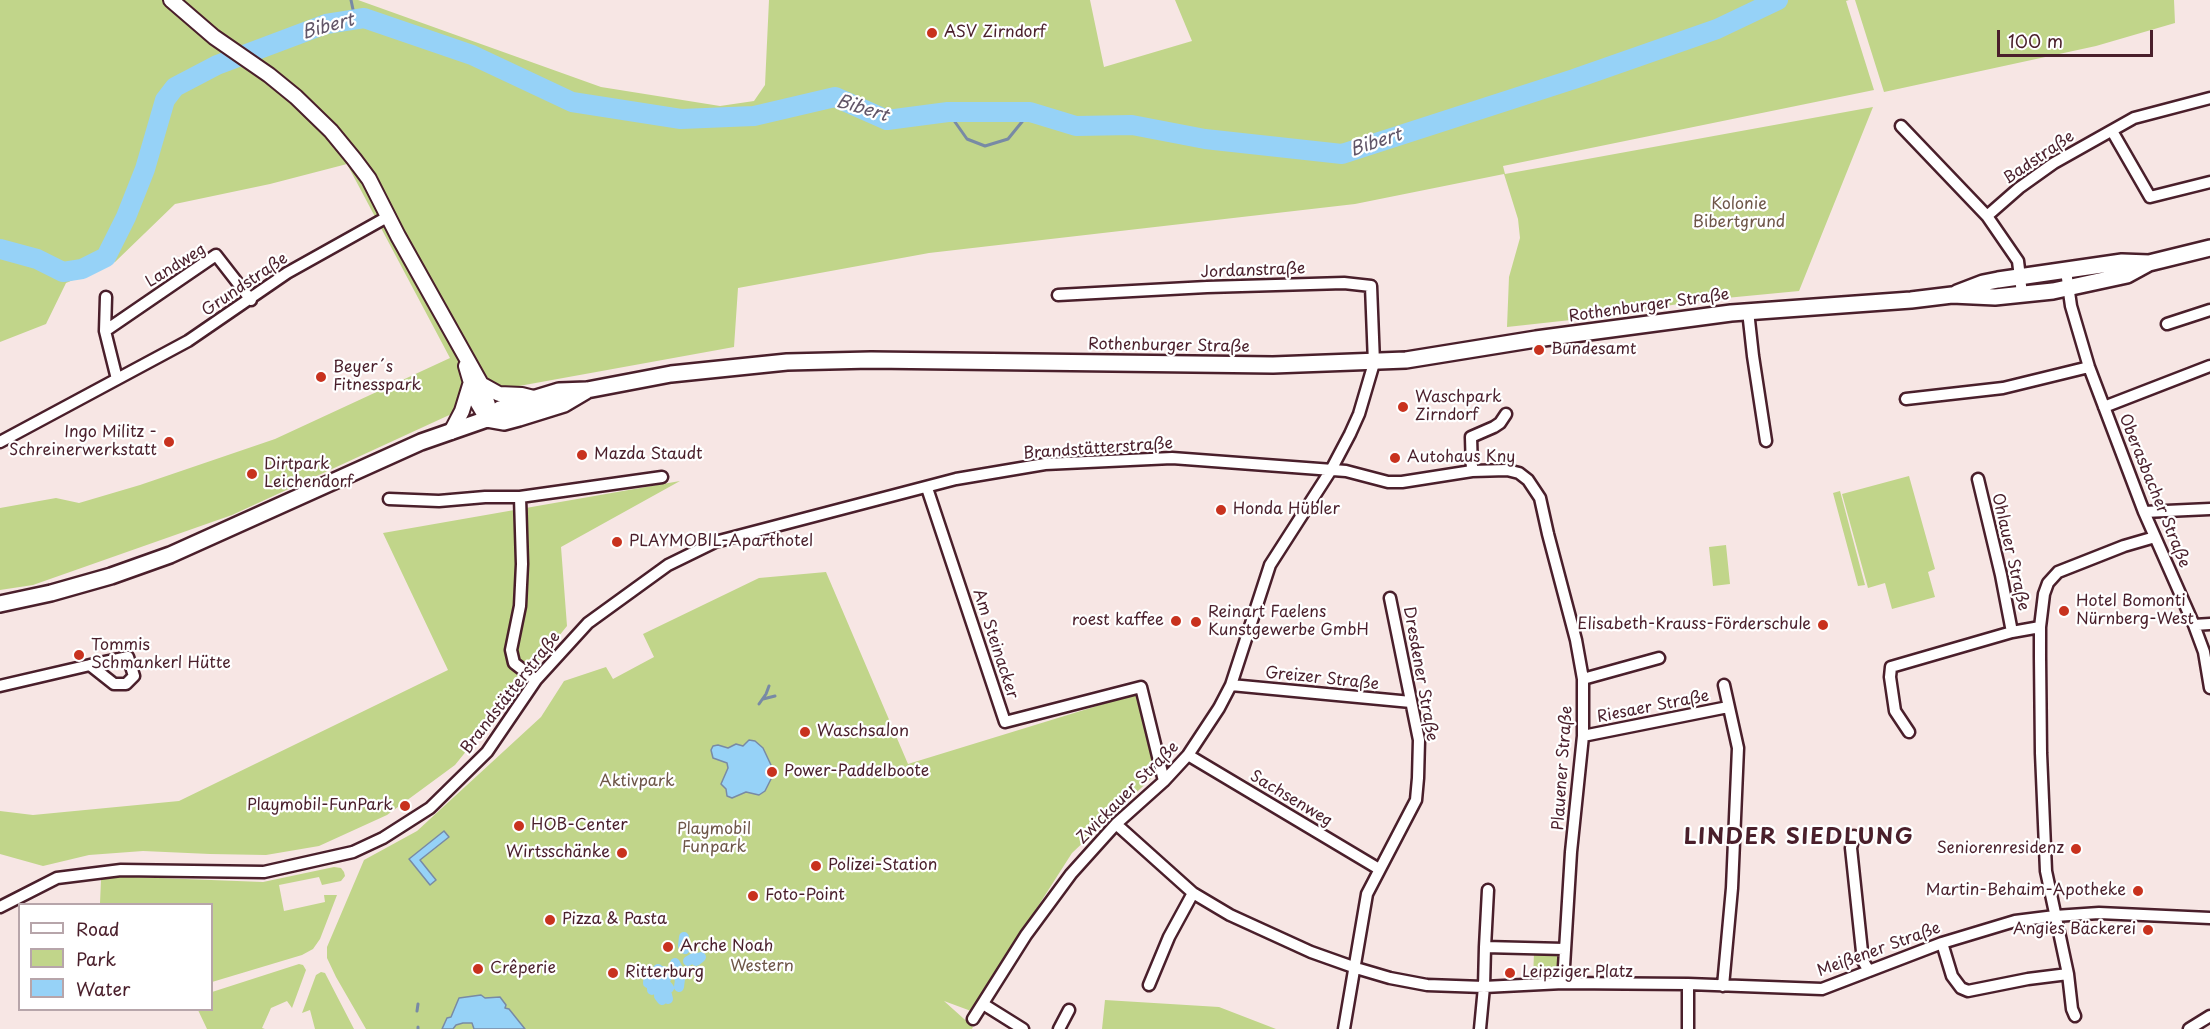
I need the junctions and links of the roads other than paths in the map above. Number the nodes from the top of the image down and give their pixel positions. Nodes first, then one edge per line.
1 (171, 0) edge
2 (2210, 98) edge
3 (1901, 126) dead end
4 (2112, 131) junction
5 (2210, 182) edge
6 (389, 216) junction
7 (1988, 216) junction
8 (2210, 248) edge
9 (2149, 262) junction
10 (2066, 271) junction
11 (2020, 277) junction
12 (2068, 288) junction
13 (2022, 294) junction
14 (1058, 295) dead end
15 (1952, 295) junction
16 (106, 297) dead end
17 (250, 300) junction
18 (2210, 310) edge
19 (1748, 311) junction
20 (2167, 324) dead end
21 (105, 331) junction
22 (1374, 363) junction
23 (2210, 366) edge
24 (2089, 367) junction
25 (117, 379) junction
26 (476, 385) junction
27 (587, 390) junction
28 (534, 398) junction
29 (1906, 399) dead end
30 (2104, 407) junction
31 (1506, 414) dead end
32 (487, 419) junction
33 (451, 432) junction
34 (1766, 441) dead end
35 (0, 442) edge
36 (1331, 470) junction
37 (1472, 471) junction
38 (662, 477) dead end
39 (1978, 479) dead end
40 (927, 488) junction
41 (520, 497) junction
42 (389, 499) dead end
43 (2210, 509) edge
44 (2144, 512) junction
45 (2155, 537) junction
46 (1390, 598) dead end
47 (0, 604) edge
48 (2210, 624) edge
49 (2194, 625) junction
50 (2040, 627) junction
51 (2012, 632) junction
52 (1659, 658) dead end
53 (90, 665) dead end
54 (1583, 679) junction
55 (536, 680) junction
56 (1231, 685) junction
57 (1724, 685) dead end
58 (0, 686) edge
59 (2210, 688) edge
60 (1411, 702) junction
61 (1728, 707) junction
62 (1909, 732) dead end
63 (1583, 736) junction
64 (1188, 755) junction
65 (1164, 781) junction
66 (1116, 824) junction
67 (1854, 836) dead end
68 (1379, 869) junction
69 (1488, 890) dead end
70 (1193, 893) junction
71 (0, 908) edge
72 (2055, 916) junction
73 (2210, 918) edge
74 (1942, 943) junction
75 (1485, 946) junction
76 (1564, 949) junction
77 (1356, 968) junction
78 (1869, 972) junction
79 (2068, 974) junction
80 (1563, 983) junction
81 (1688, 984) junction
82 (1149, 985) dead end
83 (1723, 986) junction
84 (1484, 987) junction
85 (983, 1004) junction
86 (1068, 1010) dead end
87 (2075, 1016) dead end
88 (2210, 1016) edge
89 (973, 1019) dead end
90 (1023, 1029) edge
91 (1059, 1029) edge
92 (1344, 1029) edge
93 (1480, 1029) edge
94 (1688, 1029) edge
95 (2189, 1029) edge

1 - 6 street
2 - 4 street, Badstraße
3 - 7 street
4 - 5 street
4 - 7 street, Badstraße
6 - 17 street, Grundstraße
6 - 26 street
7 - 11 street
8 - 9 main road, Rothenburger Straße
9 - 10 main road, Rothenburger Straße
9 - 12 main road, Rothenburger Straße
10 - 11 main road, Rothenburger Straße
10 - 12 street, Oberasbacher Straße
11 - 13 street
11 - 15 main road, Rothenburger Straße
12 - 13 main road, Rothenburger Straße
12 - 24 street, Oberasbacher Straße
13 - 15 main road, Rothenburger Straße
14 - 22 street, Jordanstraße
15 - 19 main road, Rothenburger Straße
16 - 21 street
17 - 21 street, Landweg
17 - 25 street, Grundstraße
18 - 20 street
19 - 22 main road, Rothenburger Straße
19 - 34 street, Rothenburger Straße
21 - 25 street
22 - 27 main road, Rothenburger Straße
22 - 36 street, Zwickauer Straße
23 - 30 street
24 - 29 street
24 - 30 street, Oberasbacher Straße
25 - 35 street, Grundstraße
26 - 28 street
26 - 32 street
26 - 33 street
27 - 28 main road, Rothenburger Straße
27 - 32 main road, Rothenburger Straße
28 - 32 main road, Rothenburger Straße
30 - 44 street, Oberasbacher Straße
31 - 37 street
32 - 33 main road, Rothenburger Straße
33 - 47 main road, Rothenburger Straße
36 - 37 street, Plauener Straße
36 - 40 street, Brandstätterstraße
36 - 56 street, Zwickauer Straße
37 - 54 street, Plauener Straße
38 - 41 street
39 - 51 street, Ohlauer Straße
40 - 55 street, Brandstätterstraße
40 - 65 street, Am Steinacker
41 - 42 street
41 - 55 street
43 - 44 street
44 - 45 street, Oberasbacher Straße
45 - 49 street, Oberasbacher Straße
45 - 50 street
46 - 60 street, Dresdener Straße
48 - 49 street
49 - 59 street, Oberasbacher Straße
50 - 51 street, Ohlauer Straße
50 - 72 street
51 - 62 street, Ohlauer Straße
52 - 54 street
53 - 58 street
54 - 63 street, Plauener Straße
55 - 71 street, Brandstätterstraße
56 - 60 street, Greizer Straße
56 - 64 street, Zwickauer Straße
57 - 61 street
60 - 68 street, Dresdener Straße
61 - 63 street, Riesaer Straße
61 - 83 street
63 - 76 street, Plauener Straße
64 - 65 street, Zwickauer Straße
64 - 68 street, Sachsenweg
65 - 66 street, Zwickauer Straße
66 - 70 street, Meißener Straße
66 - 85 street, Zwickauer Straße
67 - 78 street
68 - 77 street, Dresdener Straße
69 - 75 street
70 - 77 street, Meißener Straße
70 - 82 street
72 - 73 street, Meißener Straße
72 - 74 street, Meißener Straße
72 - 79 street
74 - 78 street, Meißener Straße
74 - 79 street
75 - 76 street
75 - 84 street
76 - 80 street, Plauener Straße
77 - 84 street, Meißener Straße
77 - 92 street, Dresdener Straße
78 - 83 street, Meißener Straße
79 - 87 street
80 - 81 street, Meißener Straße
80 - 84 street, Meißener Straße
81 - 83 street, Meißener Straße
81 - 94 street
84 - 93 street
85 - 89 street, Zwickauer Straße
85 - 90 street
86 - 91 street
88 - 95 street

